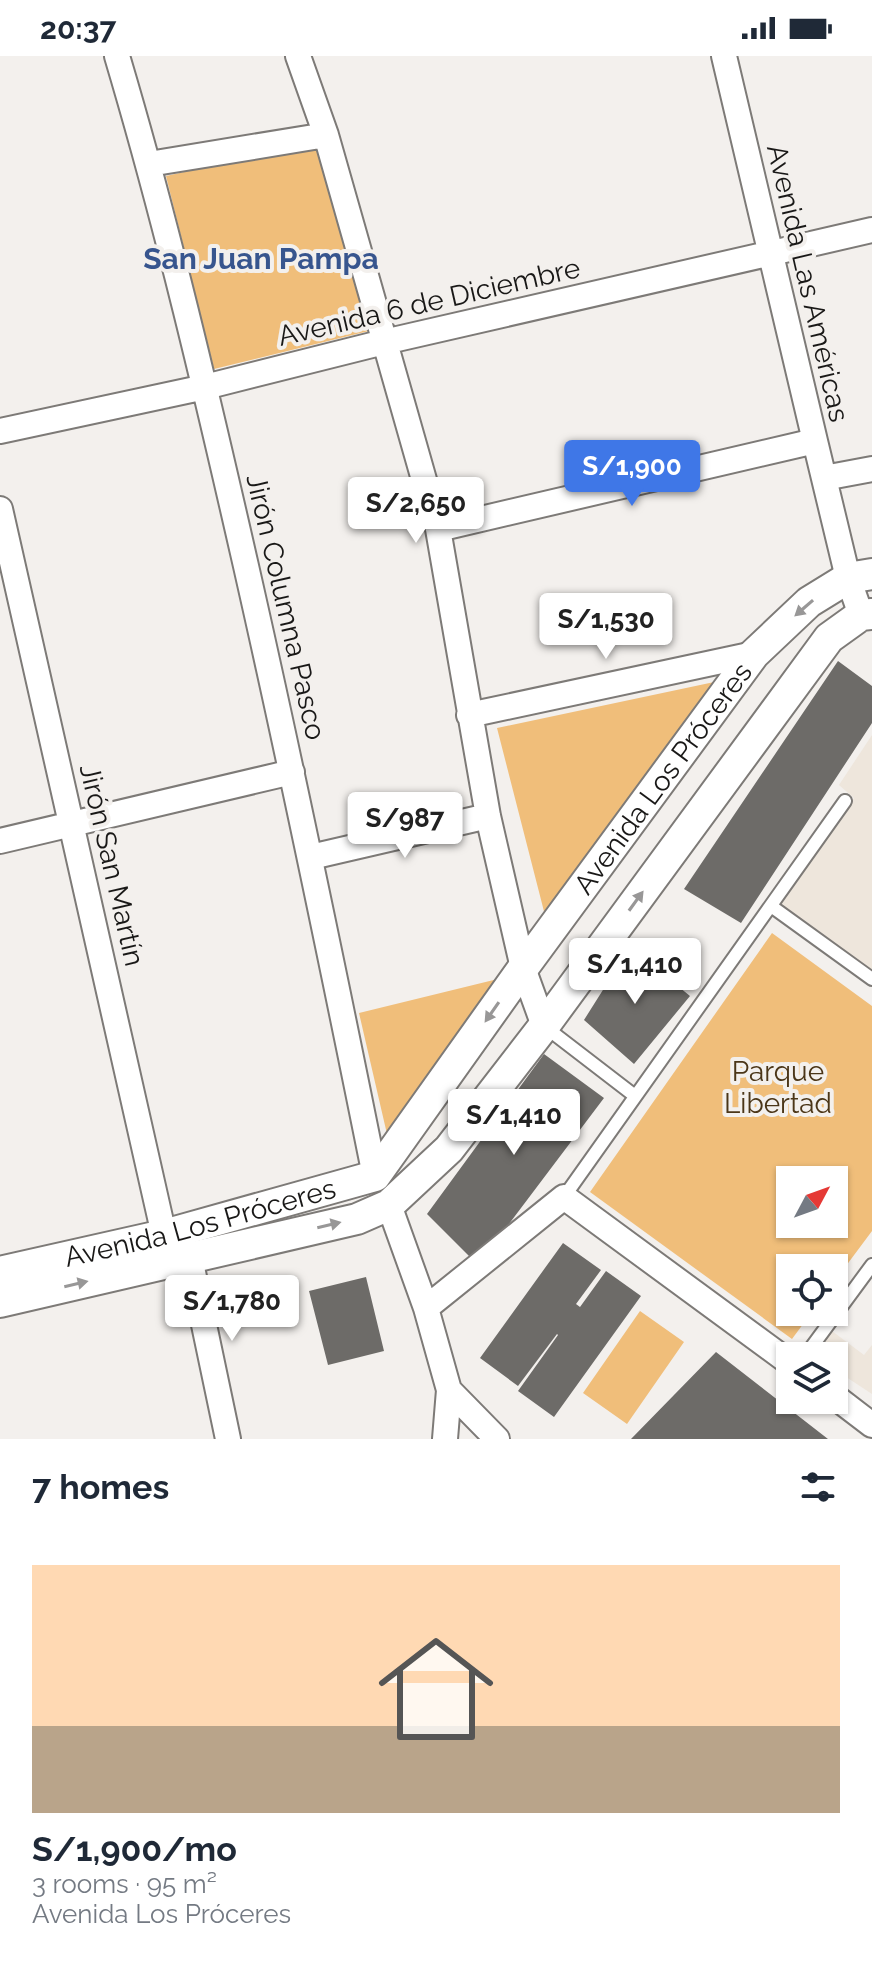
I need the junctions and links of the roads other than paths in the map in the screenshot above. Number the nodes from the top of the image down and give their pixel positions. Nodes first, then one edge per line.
1 (117, 56) edge
2 (298, 56) edge
3 (724, 56) edge
4 (326, 135) junction
5 (149, 164) junction
6 (872, 230) edge
7 (769, 254) junction
8 (384, 342) junction
9 (205, 387) junction
10 (0, 431) edge
11 (815, 441) junction
12 (872, 469) edge
13 (824, 478) junction
14 (0, 509) edge
15 (438, 529) junction
16 (860, 576) edge
17 (867, 614) edge
18 (754, 654) junction
19 (469, 715) junction
20 (292, 772) junction
21 (845, 801) dead end
22 (488, 816) junction
23 (72, 824) junction
24 (0, 841) edge
25 (311, 857) junction
26 (771, 906) junction
27 (523, 968) junction
28 (872, 979) edge
29 (544, 1026) junction
30 (635, 1096) junction
31 (375, 1176) junction
32 (564, 1197) junction
33 (389, 1205) junction
34 (164, 1235) junction
35 (190, 1258) junction
36 (872, 1265) edge
37 (0, 1272) edge
38 (0, 1302) edge
39 (426, 1308) junction
40 (815, 1342) edge
41 (776, 1353) edge
42 (449, 1390) junction
43 (848, 1407) edge
44 (872, 1425) edge
45 (228, 1439) edge
46 (445, 1439) edge
47 (497, 1439) edge

1 - 5 street, Jirón Columna Pasco
2 - 4 street
3 - 7 street, Avenida Las Américas
4 - 5 street
4 - 8 street
5 - 9 street, Jirón Columna Pasco
6 - 7 street, Avenida 6 de Diciembre
7 - 8 street, Avenida 6 de Diciembre
7 - 11 street, Avenida Las Américas
8 - 9 street, Avenida 6 de Diciembre
8 - 15 street
9 - 10 street, Avenida 6 de Diciembre
9 - 20 street, Jirón Columna Pasco
11 - 13 street, Avenida Las Américas
11 - 15 street
12 - 13 street
13 - 16 street, Avenida Las Américas
14 - 23 street, Jirón San Martín
15 - 19 street
16 - 17 street, Avenida Las Américas
16 -> 18 street, Avenida Los Próceres
29 -> 17 street, Avenida Los Próceres
18 - 19 street
18 - 27 street, Avenida Los Próceres
19 - 22 street
20 - 23 street
20 - 25 street, Jirón Columna Pasco
21 - 26 lane
22 - 25 street
22 - 27 street
23 - 24 street
23 - 34 street, Jirón San Martín
25 - 31 street, Jirón Columna Pasco
26 - 28 lane
26 - 30 lane
27 - 29 street
27 -> 31 street, Avenida Los Próceres
29 - 30 lane
29 - 33 street, Avenida Los Próceres
30 - 32 lane
31 - 34 street, Avenida Los Próceres
32 - 39 street
32 - 41 street
35 -> 33 street, Avenida Los Próceres
33 - 39 street
34 - 37 street, Avenida Los Próceres
38 -> 35 street, Avenida Los Próceres
35 - 45 street
36 - 40 lane
39 - 42 street
42 - 46 street
42 - 47 street
43 - 44 street

